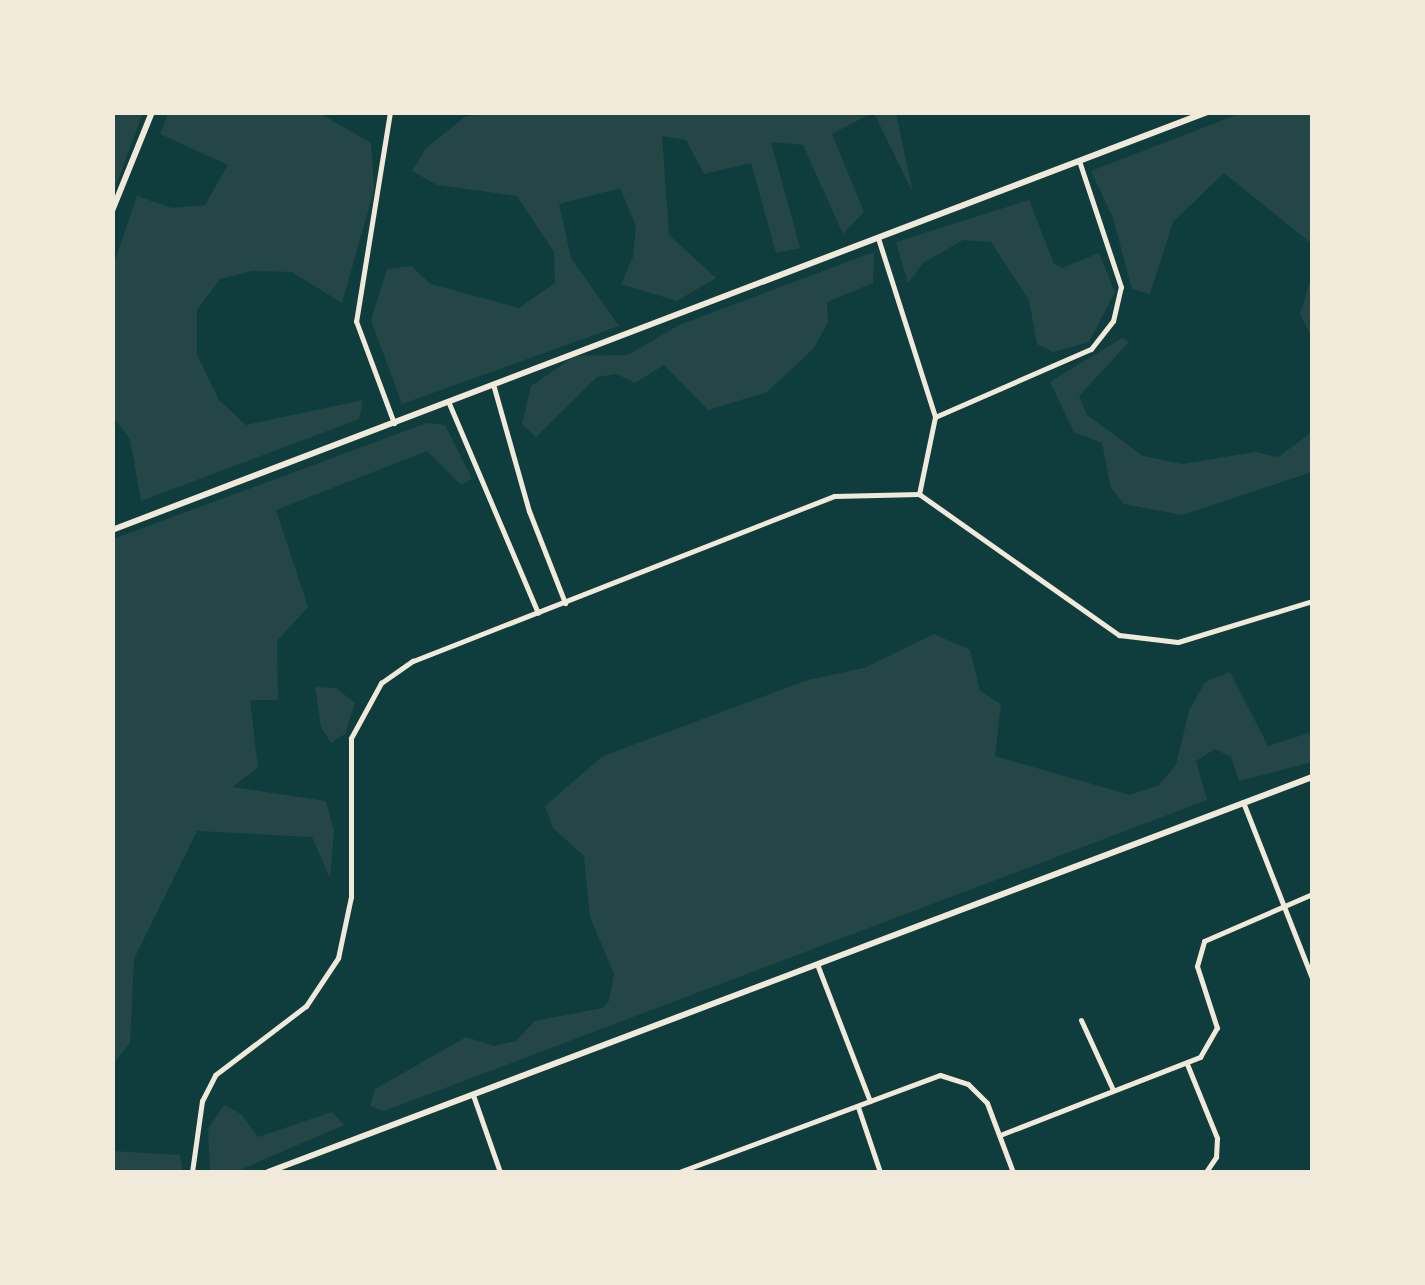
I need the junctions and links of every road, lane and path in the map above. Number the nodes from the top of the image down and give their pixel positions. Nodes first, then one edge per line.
1 (152, 112) edge
2 (390, 112) edge
3 (1207, 112) edge
4 (1078, 162) junction
5 (112, 211) edge
6 (878, 238) junction
7 (493, 384) junction
8 (448, 401) junction
9 (935, 417) junction
10 (394, 423) junction
11 (919, 494) junction
12 (112, 530) edge
13 (1312, 601) edge
14 (565, 603) junction
15 (538, 613) junction
16 (1312, 776) edge
17 (1243, 802) junction
18 (1312, 894) edge
19 (1284, 906) junction
20 (817, 964) junction
21 (1312, 978) edge
22 (1081, 1020) dead end
23 (1187, 1064) junction
24 (1113, 1090) junction
25 (472, 1094) junction
26 (870, 1102) junction
27 (858, 1107) junction
28 (1000, 1135) junction
29 (701, 1164) junction
30 (192, 1172) edge
31 (268, 1172) edge
32 (500, 1172) edge
33 (679, 1172) edge
34 (704, 1172) edge
35 (880, 1172) edge
36 (1013, 1172) edge
37 (1206, 1172) edge

1 - 5 street
2 - 10 street
3 - 4 street
4 - 6 street
4 - 9 street
6 - 7 street
6 - 9 street
7 - 8 street
7 - 14 street
8 - 10 street
8 - 15 street
9 - 11 street
10 - 12 street
11 - 13 street
11 - 14 street
14 - 15 street
15 - 30 street
16 - 17 street
17 - 19 street
17 - 20 street
18 - 19 street
19 - 21 street
19 - 23 street
20 - 25 street
20 - 26 street
22 - 24 street
23 - 24 street
23 - 37 street
24 - 28 street
25 - 31 street
25 - 32 street
26 - 27 street
26 - 28 street
27 - 29 street
27 - 35 street
28 - 36 street
29 - 33 street
29 - 34 street

